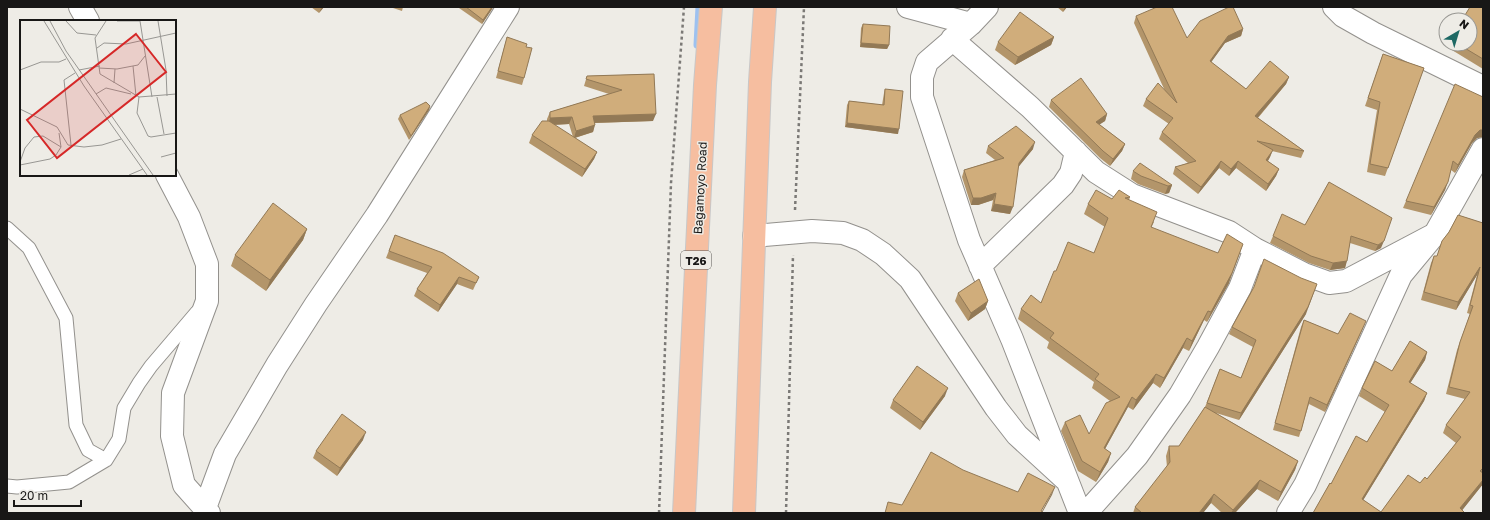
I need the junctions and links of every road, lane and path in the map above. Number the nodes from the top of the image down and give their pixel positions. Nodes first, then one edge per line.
1 (80, 7) edge
2 (508, 7) edge
3 (684, 7) edge
4 (711, 7) edge
5 (765, 7) edge
6 (804, 7) edge
7 (908, 7) edge
8 (987, 7) edge
9 (1334, 7) edge
10 (87, 20) edge
11 (971, 24) junction
12 (952, 39) junction
13 (1483, 87) edge
14 (1483, 149) edge
15 (1076, 152) junction
16 (168, 176) edge
17 (7, 228) edge
18 (794, 232) junction
19 (1435, 234) junction
20 (754, 236) junction
21 (1255, 249) junction
22 (980, 266) junction
23 (207, 301) junction
24 (106, 460) junction
25 (1068, 482) junction
26 (7, 486) edge
27 (207, 510) edge
28 (659, 513) edge
29 (684, 513) edge
30 (744, 513) edge
31 (786, 513) edge
32 (1080, 513) edge
33 (1086, 513) edge
34 (1288, 513) edge

1 - 10 street
2 - 27 street
3 - 28 path
4 - 29 highway, Bagamoyo Road / T26
5 - 20 highway
6 - 18 path
7 - 11 street
8 - 11 street
9 - 13 street
11 - 12 street
12 - 15 street
12 - 22 street
14 - 19 street
15 - 21 street
15 - 22 street
16 - 23 street
17 - 24 lane
18 - 20 street
18 - 25 street
18 - 31 path
19 - 21 street
19 - 34 street
20 - 30 highway
21 - 33 street
22 - 25 street
23 - 24 lane
23 - 27 street
24 - 26 lane
25 - 32 street

